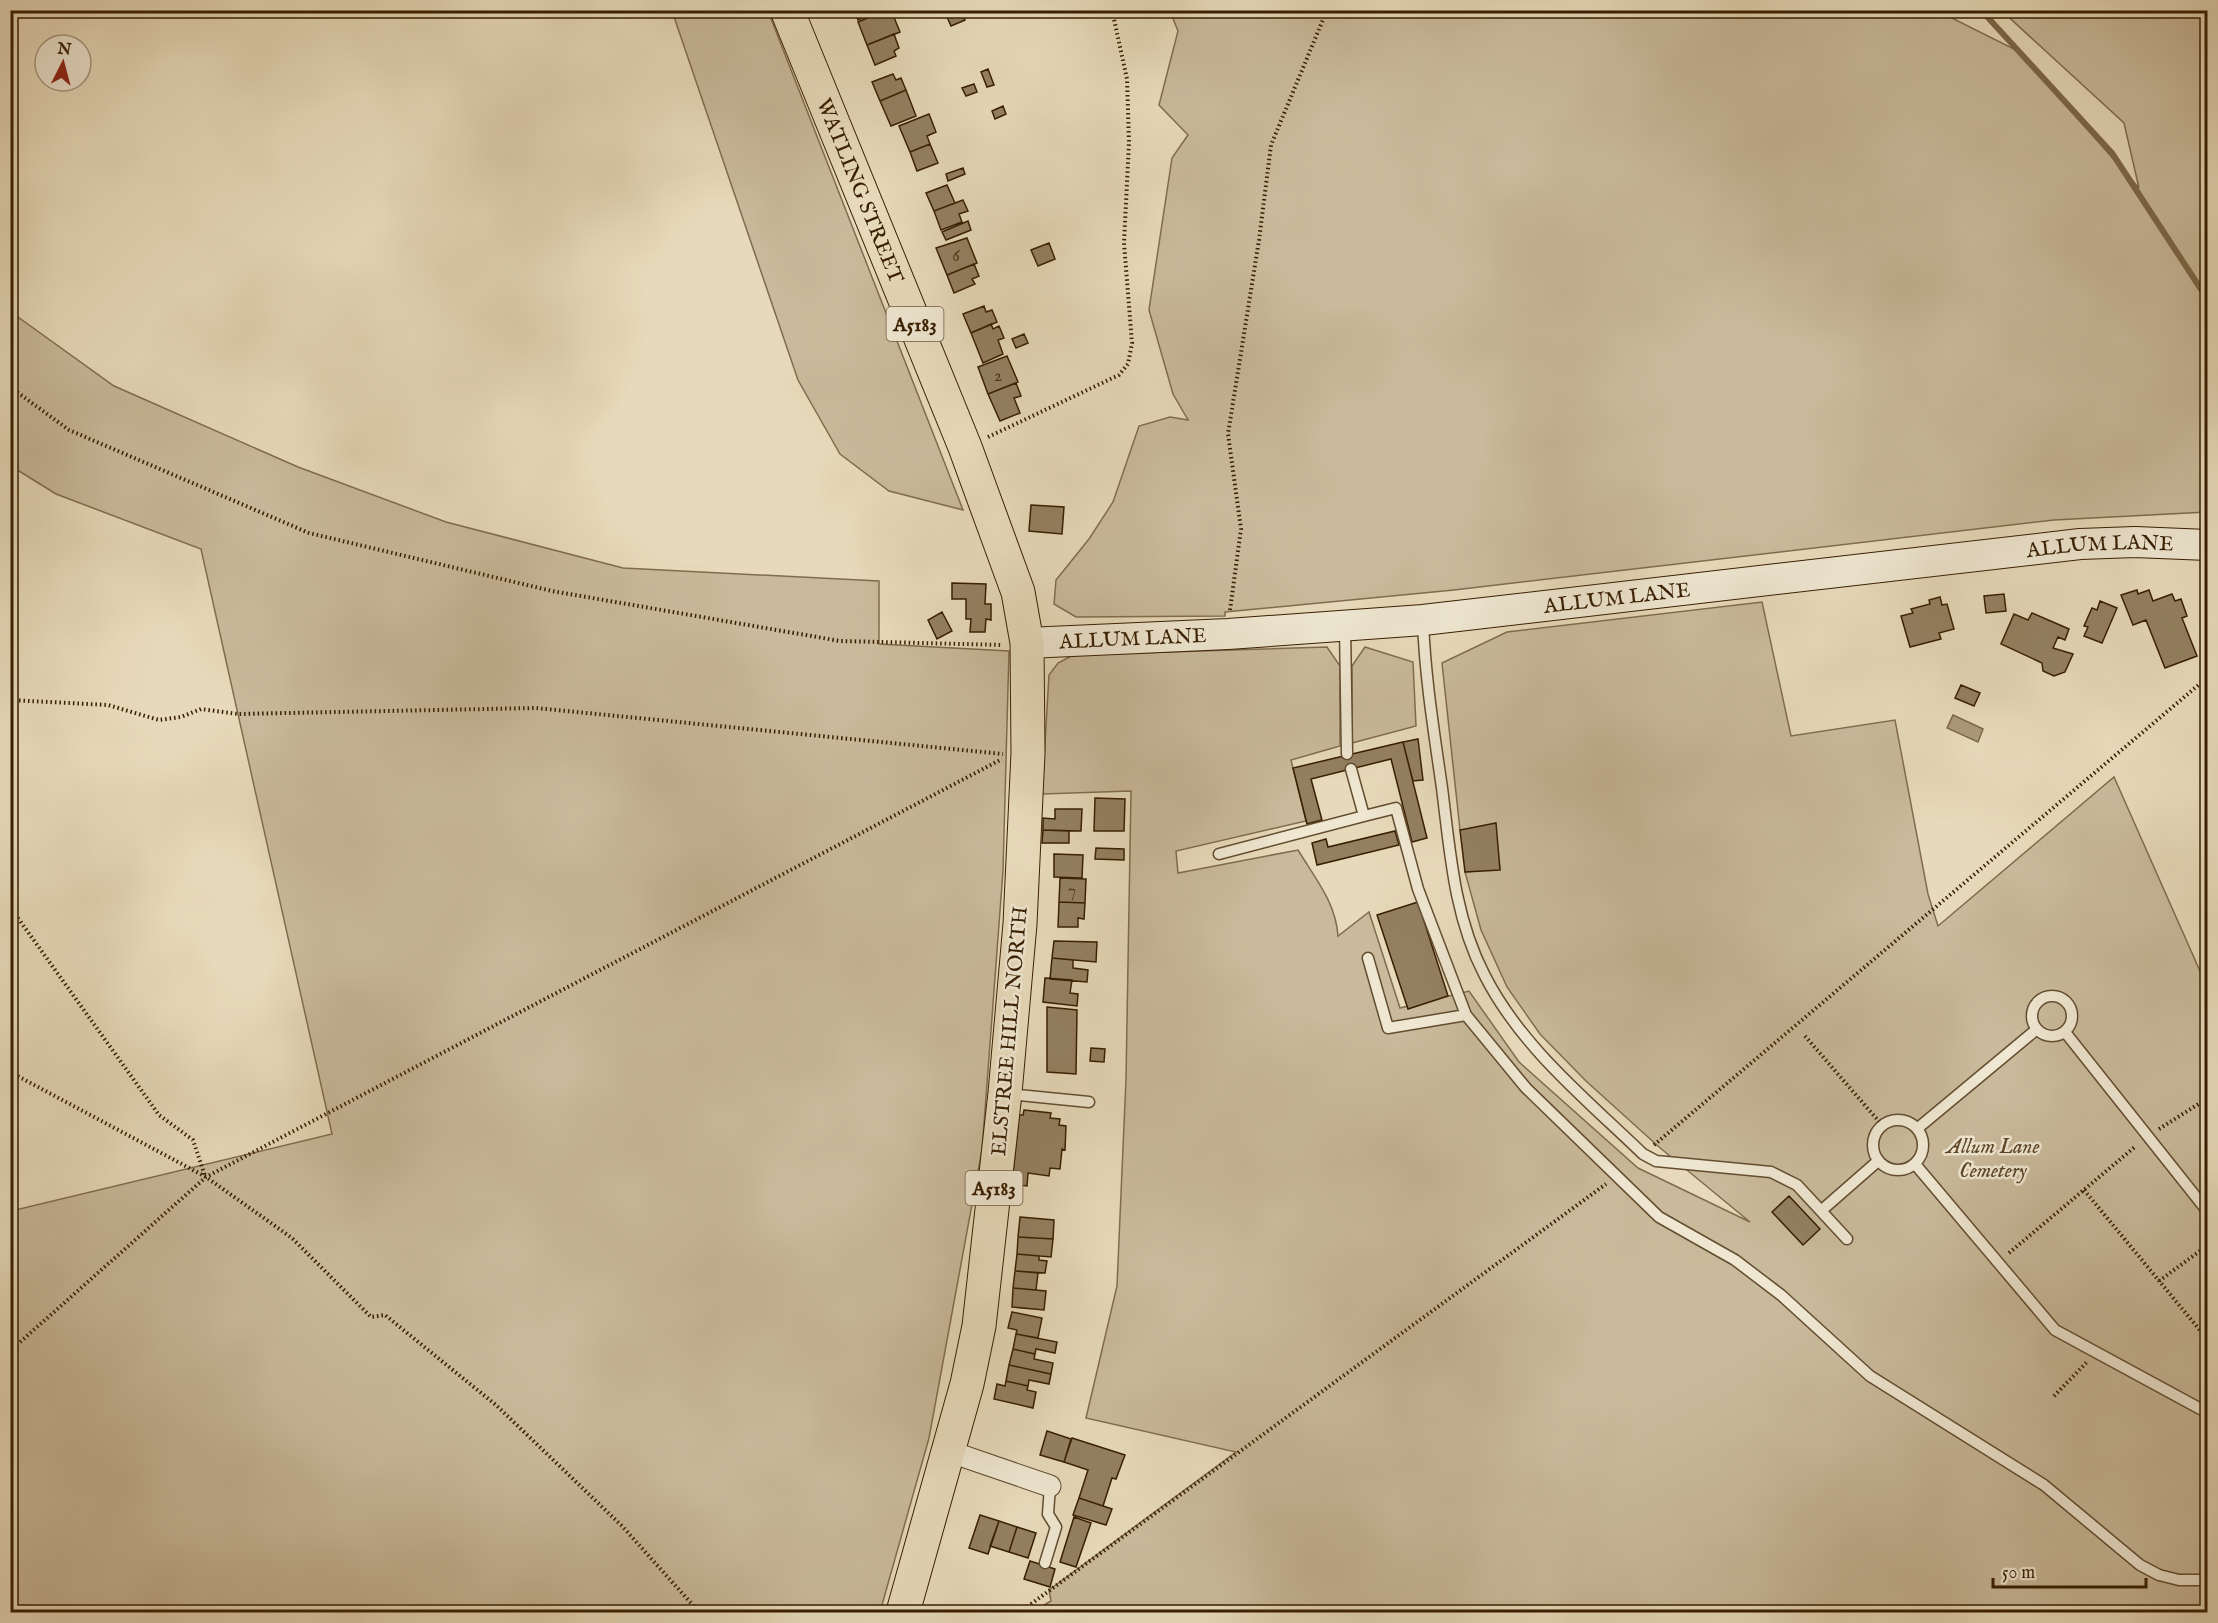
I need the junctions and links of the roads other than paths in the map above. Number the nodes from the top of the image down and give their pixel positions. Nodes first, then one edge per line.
1 (787, 10) edge
2 (2208, 545) edge
3 (1423, 620) junction
4 (1346, 627) junction
5 (1027, 642) junction
6 (1347, 754) dead end
7 (1351, 769) dead end
8 (1364, 816) junction
9 (1219, 854) dead end
10 (1368, 958) dead end
11 (1466, 1015) junction
12 (2037, 1029) junction
13 (2065, 1032) junction
14 (1005, 1093) junction
15 (1089, 1102) dead end
16 (1918, 1128) junction
17 (1878, 1161) junction
18 (1915, 1164) junction
19 (1822, 1210) junction
20 (2208, 1212) edge
21 (1847, 1239) dead end
22 (2208, 1413) edge
23 (948, 1451) junction
24 (1050, 1486) joint
25 (1045, 1563) dead end
26 (2208, 1580) edge
27 (903, 1612) edge

1 - 5 main road, WATLING STREET / A5183
2 - 3 main road, ALLUM LANE
3 - 4 main road, ALLUM LANE
3 - 19 lane
4 - 5 main road, ALLUM LANE
4 - 6 lane
5 - 14 main road, ELSTREE HILL NORTH / A5183
7 - 8 lane
8 - 9 lane
8 - 11 lane
10 - 11 lane
11 - 26 lane
12 - 13 lane
12 - 13 lane
12 - 16 lane
13 - 20 lane
14 - 15 lane
14 - 23 main road, ELSTREE HILL NORTH / A5183
16 - 17 lane
16 - 18 lane
17 - 18 lane
17 - 19 lane
18 - 22 lane
19 - 21 lane
23 - 24 street
23 - 27 main road, ELSTREE HILL NORTH / A5183
24 - 25 lane

